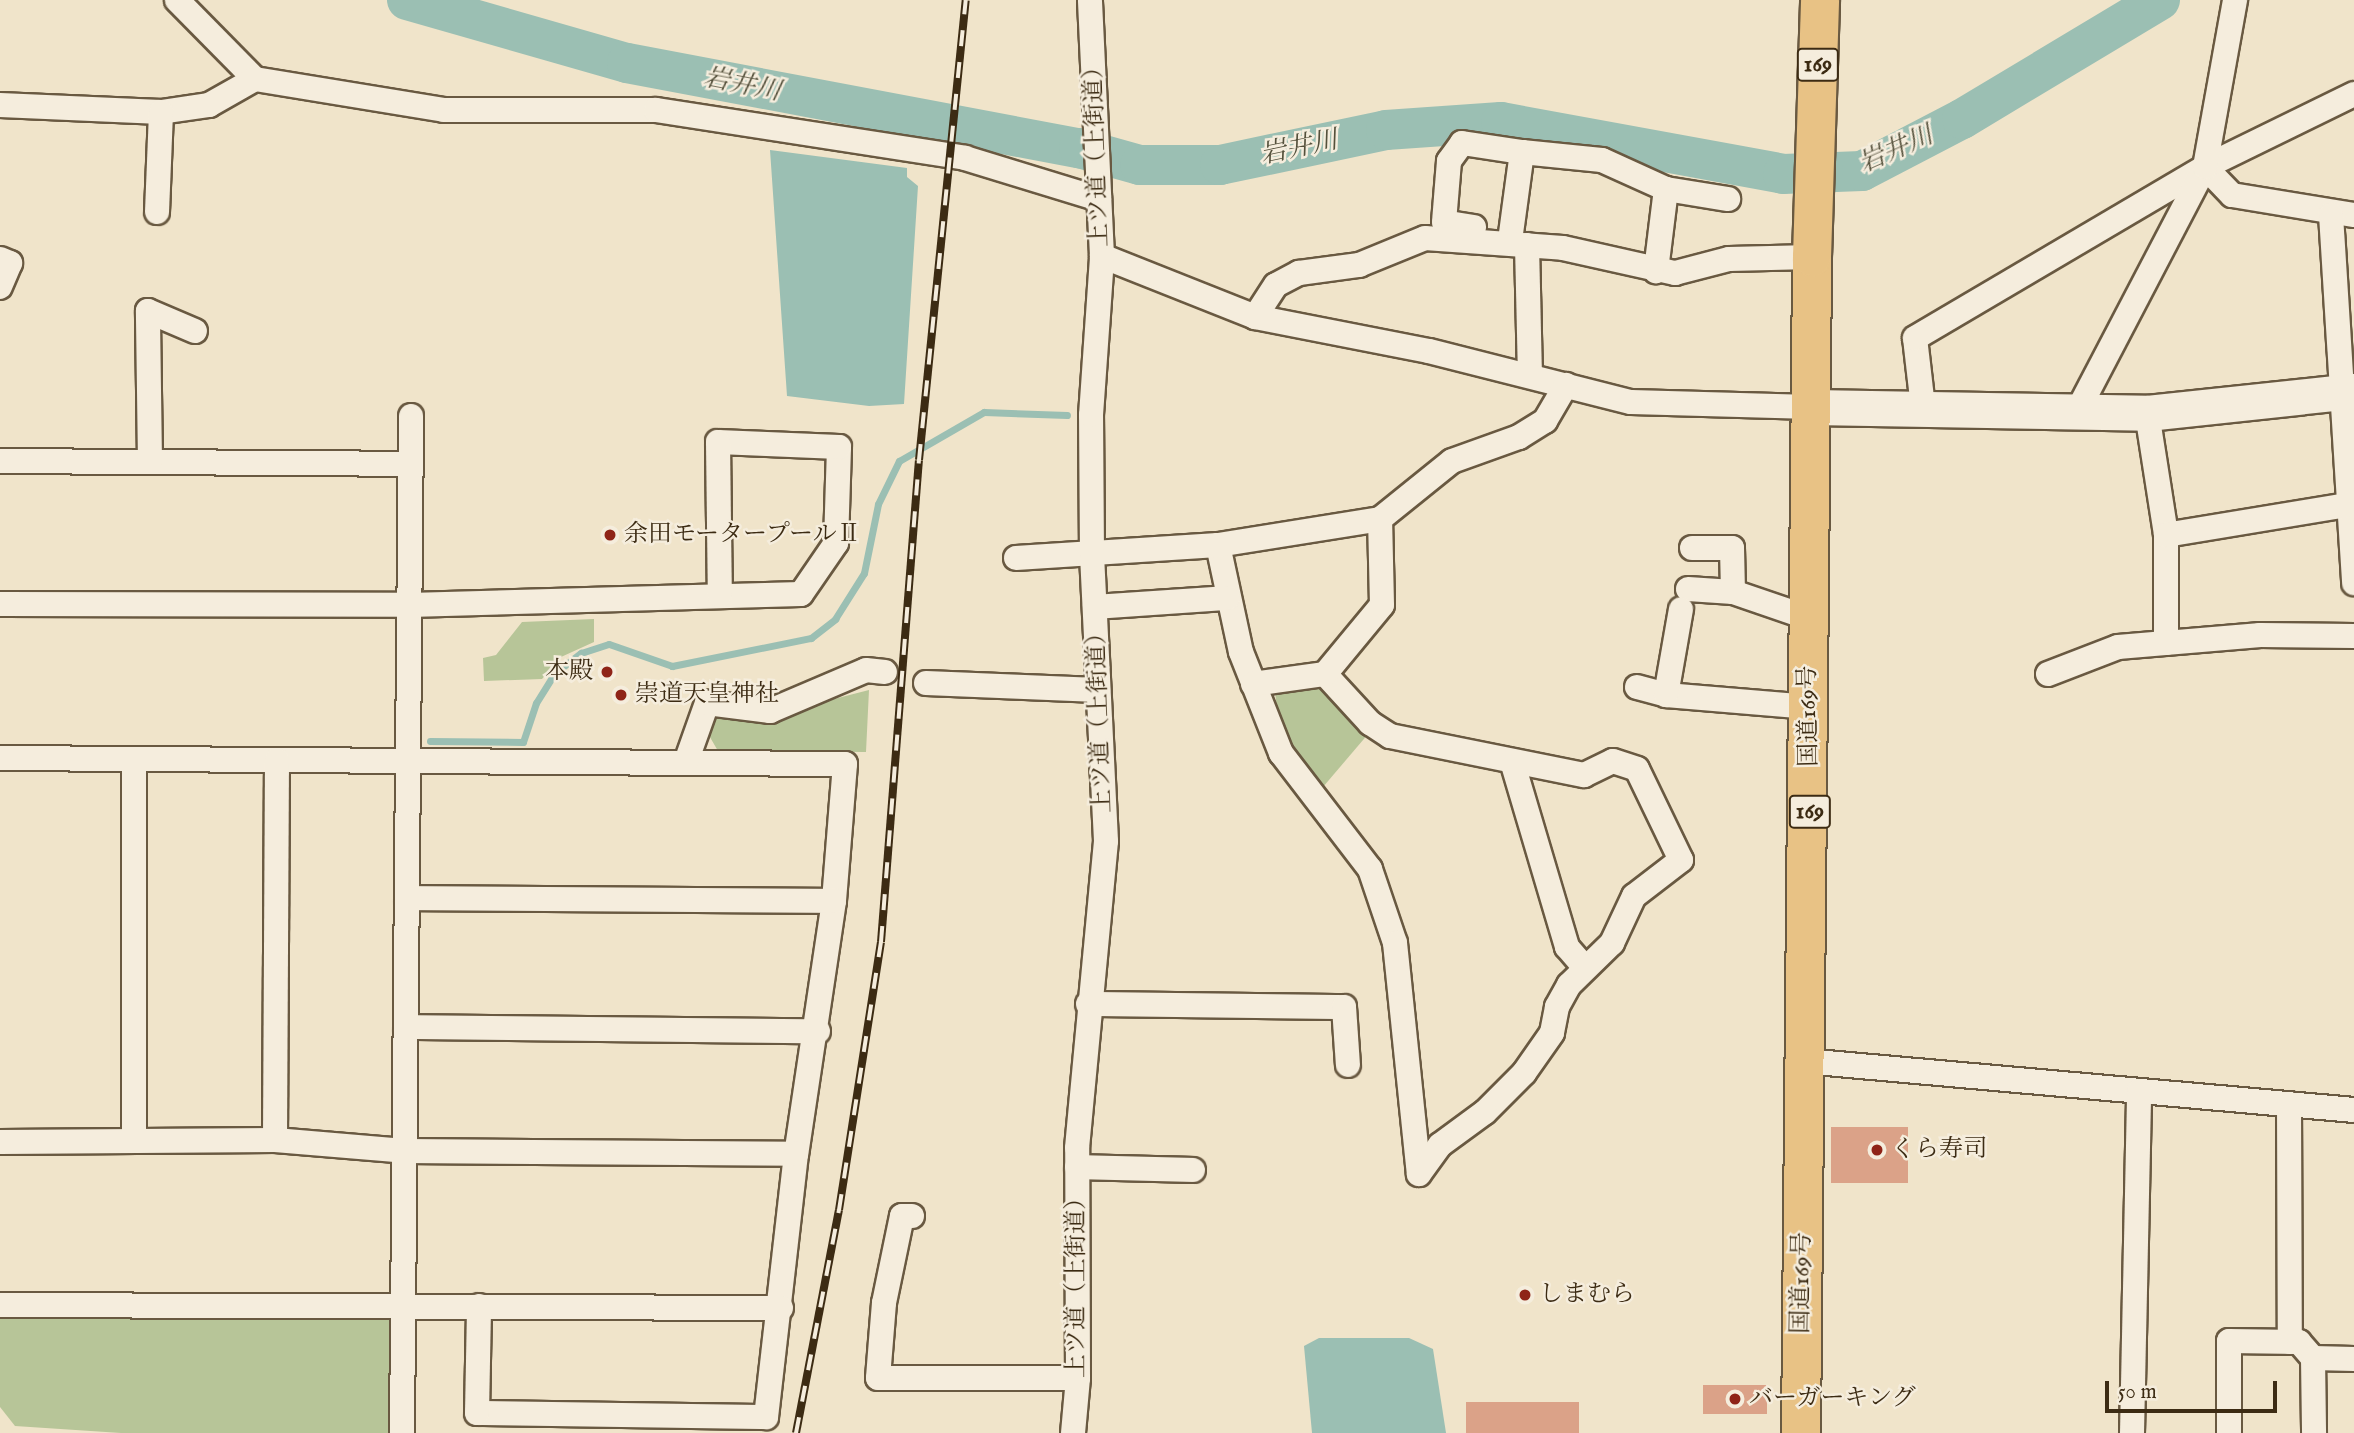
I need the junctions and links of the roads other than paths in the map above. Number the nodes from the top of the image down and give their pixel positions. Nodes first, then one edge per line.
1 (177, 0) edge
2 (1090, 0) edge
3 (1820, 0) edge
4 (2235, 0) edge
5 (255, 79) junction
6 (2354, 94) edge
7 (0, 105) edge
8 (160, 111) junction
9 (1522, 152) junction
10 (2205, 167) junction
11 (1666, 189) junction
12 (1728, 198) dead end
13 (1099, 199) junction
14 (157, 212) dead end
15 (2343, 215) edge
16 (1484, 239) junction
17 (1519, 243) junction
18 (1102, 256) junction
19 (1812, 257) junction
20 (0, 259) edge
21 (1656, 271) junction
22 (0, 287) edge
23 (1255, 317) junction
24 (195, 331) dead end
25 (1530, 374) junction
26 (1566, 385) junction
27 (2350, 391) edge
28 (1812, 407) junction
29 (1923, 407) junction
30 (2078, 410) junction
31 (2147, 413) junction
32 (411, 416) dead end
33 (0, 461) edge
34 (150, 462) junction
35 (410, 464) junction
36 (2354, 504) edge
37 (1380, 519) junction
38 (2166, 535) junction
39 (1218, 545) junction
40 (1692, 548) dead end
41 (1091, 555) junction
42 (1016, 558) dead end
43 (2354, 583) edge
44 (1732, 592) junction
45 (720, 595) junction
46 (1228, 598) junction
47 (0, 604) edge
48 (409, 605) junction
49 (1095, 607) junction
50 (1808, 618) junction
51 (2354, 636) edge
52 (2166, 643) junction
53 (885, 672) dead end
54 (1325, 674) junction
55 (2048, 674) dead end
56 (926, 683) dead end
57 (1253, 684) junction
58 (1637, 687) dead end
59 (1098, 690) junction
60 (1666, 695) junction
61 (1809, 707) junction
62 (0, 758) edge
63 (134, 759) junction
64 (277, 760) junction
65 (408, 761) junction
66 (1512, 761) junction
67 (686, 762) junction
68 (407, 898) junction
69 (834, 901) junction
70 (1585, 968) junction
71 (1088, 1004) junction
72 (406, 1027) junction
73 (818, 1031) junction
74 (1804, 1061) junction
75 (1348, 1065) dead end
76 (2139, 1091) junction
77 (2289, 1104) junction
78 (2354, 1110) edge
79 (275, 1140) junction
80 (134, 1141) junction
81 (0, 1142) edge
82 (405, 1151) junction
83 (796, 1154) junction
84 (1077, 1167) junction
85 (1193, 1170) dead end
86 (912, 1216) dead end
87 (403, 1303) junction
88 (0, 1305) edge
89 (479, 1306) junction
90 (781, 1308) junction
91 (2290, 1342) junction
92 (2313, 1358) junction
93 (2354, 1359) edge
94 (1078, 1378) junction
95 (402, 1433) edge
96 (1073, 1433) edge
97 (1801, 1433) edge
98 (2132, 1433) edge
99 (2229, 1433) edge
100 (2314, 1433) edge

1 - 5 street
2 - 13 street, 上ツ道（上街道）
3 - 19 highway, 国道169号 / 169
4 - 10 street
5 - 8 street
5 - 13 street
6 - 10 street
7 - 8 street
8 - 14 street
9 - 11 street
9 - 16 street
9 - 17 street
10 - 15 street
10 - 29 street
10 - 30 street
11 - 12 street
11 - 21 street
13 - 18 street, 上ツ道（上街道）
15 - 27 street
16 - 17 street
16 - 23 street
17 - 21 street
17 - 25 street
18 - 23 street
18 - 41 street, 上ツ道（上街道）
19 - 21 street
19 - 28 highway, 国道169号 / 169
20 - 22 street
23 - 25 street
24 - 34 street
25 - 26 street
26 - 28 street
26 - 37 street
27 - 31 street
27 - 36 street
28 - 29 street
28 - 50 highway, 国道169号 / 169
29 - 30 street
30 - 31 street
31 - 38 street
32 - 35 street
33 - 34 street
34 - 35 street
35 - 48 street
36 - 38 street
36 - 43 street
37 - 39 street
37 - 54 street
38 - 52 street
39 - 41 street
39 - 46 street
40 - 44 street
41 - 42 street
41 - 49 street, 上ツ道（上街道）
44 - 50 street
44 - 60 street
45 - 45 street
45 - 48 street
46 - 49 street
46 - 57 street
47 - 48 street
48 - 65 street
49 - 59 street, 上ツ道（上街道）
50 - 61 highway, 国道169号 / 169
51 - 52 street
52 - 55 street
53 - 67 street
54 - 57 street
54 - 66 street
56 - 59 street
57 - 70 street
58 - 60 street
59 - 71 street, 上ツ道（上街道）
60 - 61 street
61 - 74 highway, 国道169号 / 169
62 - 63 street
63 - 64 street
63 - 80 street
64 - 65 street
64 - 79 street
65 - 67 street
65 - 68 street
66 - 70 street
66 - 70 street
67 - 69 street
68 - 69 street
68 - 72 street
69 - 73 street
71 - 75 street
71 - 84 street, 上ツ道（上街道）
72 - 73 street
72 - 82 street
73 - 83 street
74 - 76 street
74 - 97 highway, 国道169号 / 169
76 - 77 street
76 - 98 street
77 - 78 street
77 - 91 street
79 - 80 street
79 - 82 street
80 - 81 street
82 - 83 street
82 - 87 street
83 - 90 street
84 - 85 street
84 - 94 street, 上ツ道（上街道）
86 - 94 street
87 - 88 street
87 - 89 street
87 - 95 street
89 - 90 street
89 - 90 street
91 - 92 street
91 - 99 street
92 - 93 street
92 - 100 street
94 - 96 street, 上ツ道（上街道）

